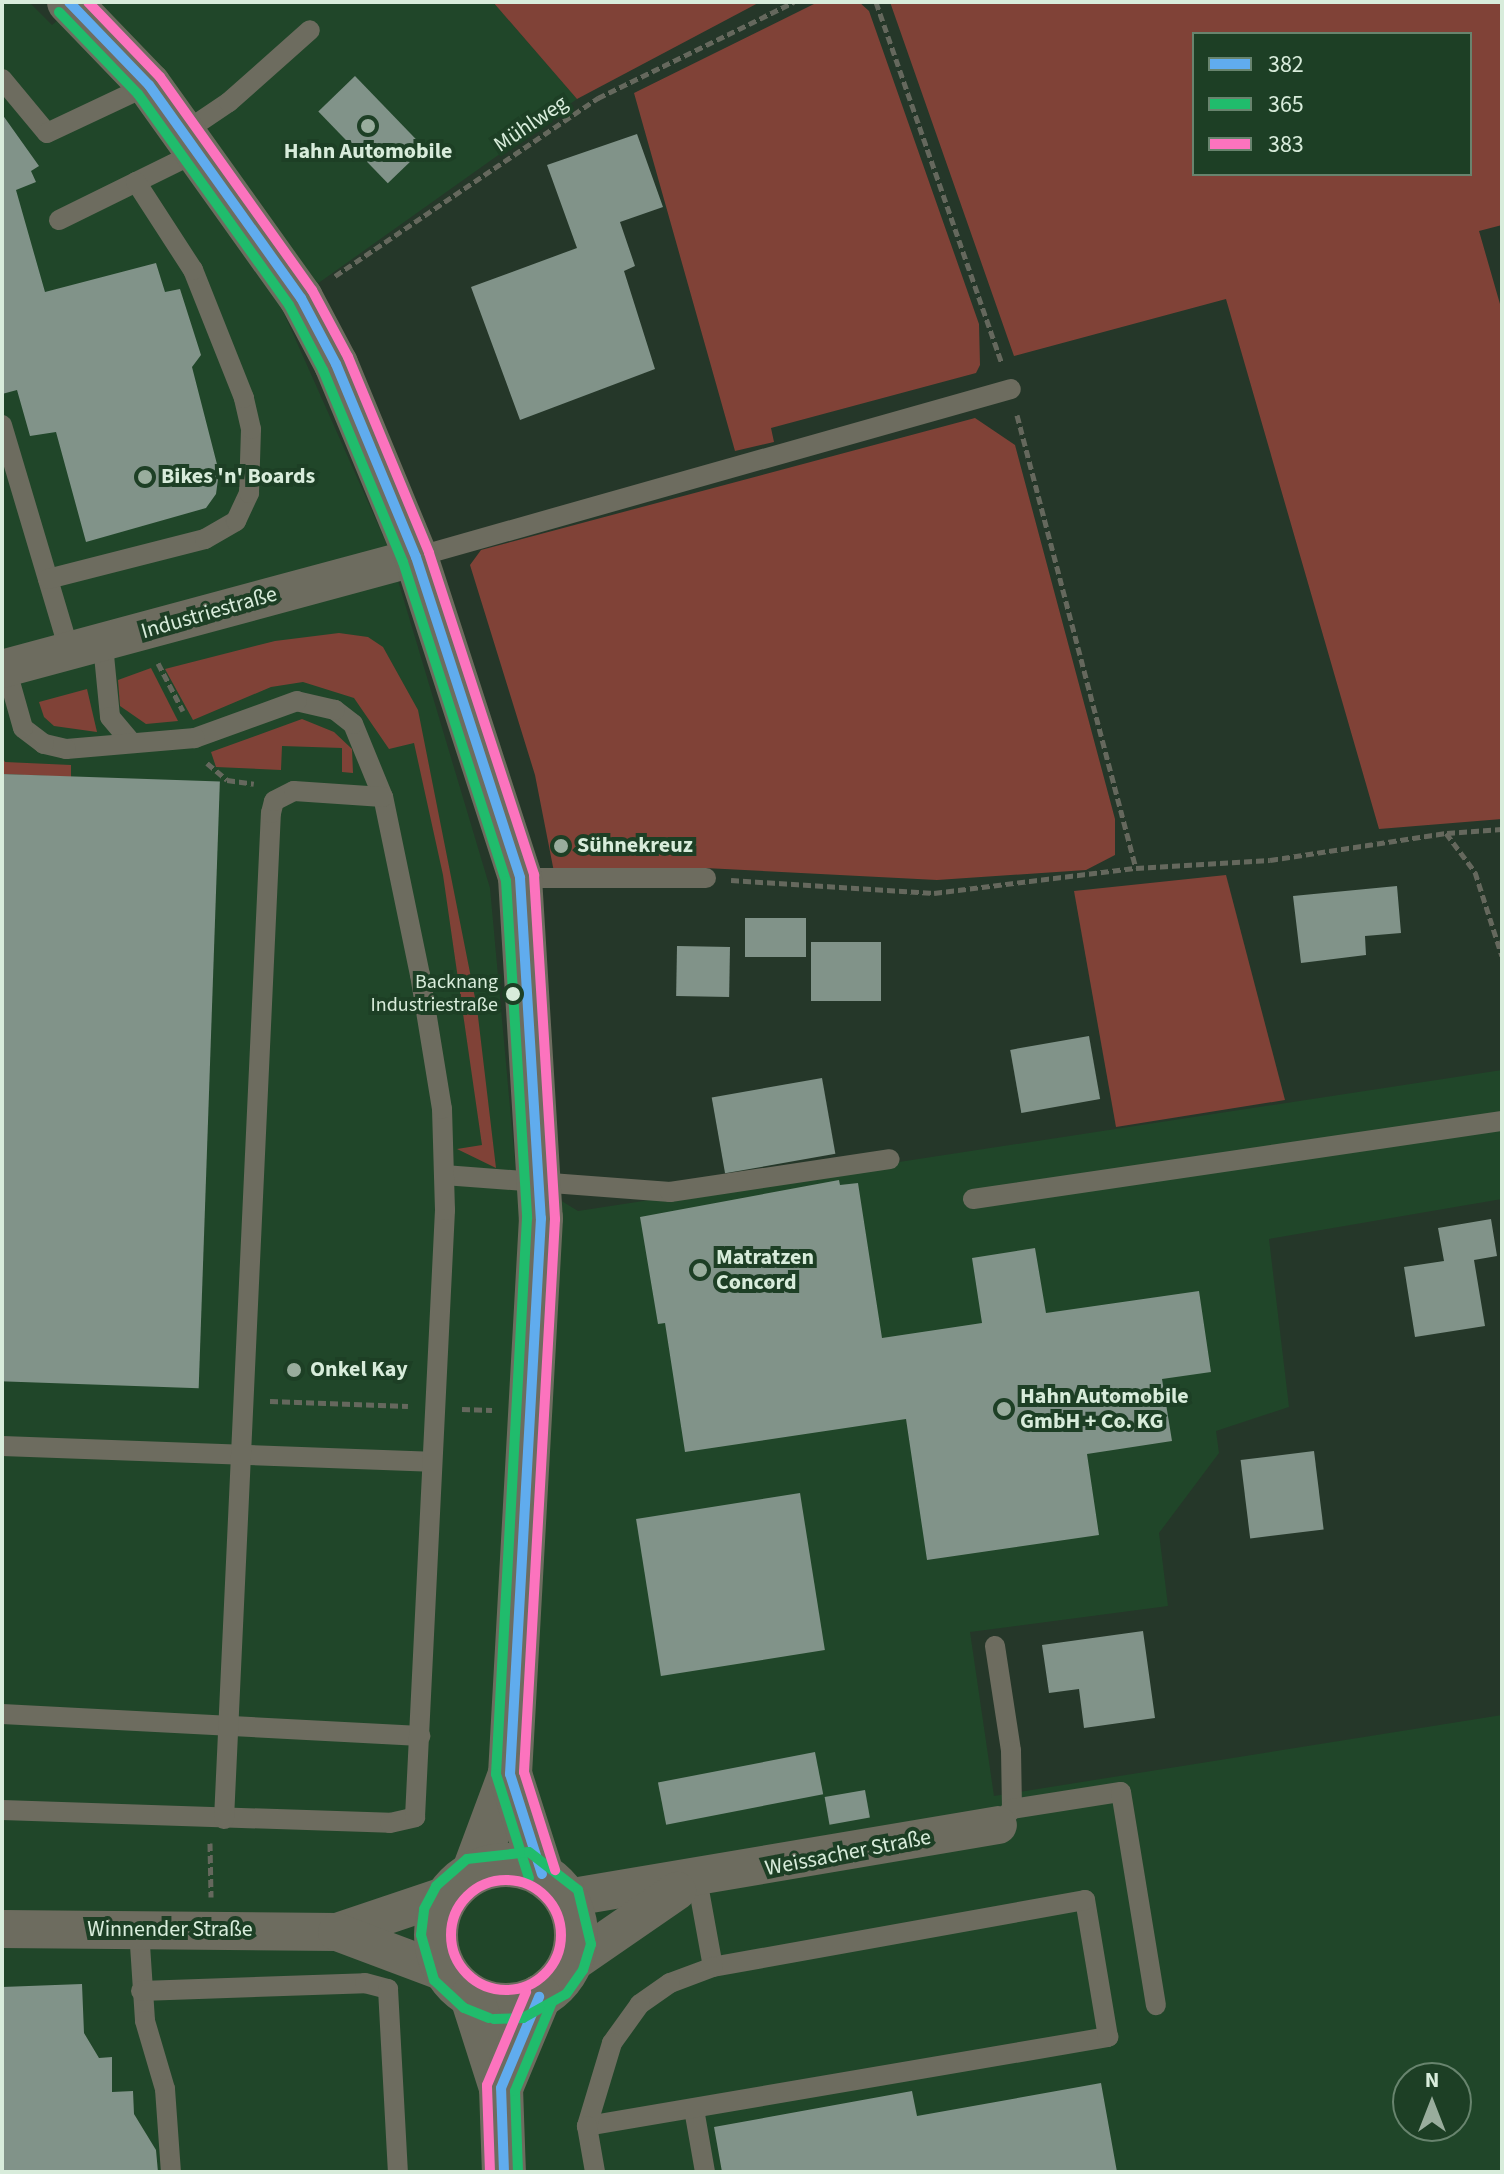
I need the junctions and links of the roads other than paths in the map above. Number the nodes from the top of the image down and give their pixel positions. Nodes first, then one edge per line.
1 (69, 2) edge
2 (310, 30) dead end
3 (2, 79) edge
4 (149, 85) junction
5 (190, 142) junction
6 (136, 182) junction
7 (59, 220) dead end
8 (1011, 389) road end
9 (2, 425) edge
10 (416, 557) junction
11 (48, 579) junction
12 (86, 649) junction
13 (4, 669) edge
14 (132, 743) junction
15 (383, 797) junction
16 (520, 878) junction
17 (706, 878) road end
18 (1502, 1121) edge
19 (890, 1159) dead end
20 (444, 1175) junction
21 (539, 1181) junction
22 (973, 1199) dead end
23 (2, 1446) edge
24 (243, 1455) junction
25 (431, 1462) junction
26 (995, 1646) dead end
27 (2, 1714) edge
28 (232, 1726) junction
29 (420, 1736) junction
30 (510, 1774) junction
31 (2, 1810) edge
32 (1005, 1817) junction
33 (224, 1819) junction
34 (697, 1879) junction
35 (461, 1883) junction
36 (554, 1886) junction
37 (2, 1929) edge
38 (139, 1930) junction
39 (337, 1932) junction
40 (571, 1964) junction
41 (713, 1967) junction
42 (459, 1985) junction
43 (141, 1991) junction
44 (539, 1997) junction
45 (1156, 2005) dead end
46 (501, 2088) junction
47 (694, 2109) junction
48 (587, 2126) junction
49 (171, 2172) edge
50 (398, 2172) edge
51 (504, 2172) edge
52 (595, 2172) edge
53 (705, 2172) edge

1 - 4 street, Weissacher Straße
2 - 5 lane
3 - 4 lane
4 - 5 street, Weissacher Straße
5 - 6 lane
5 - 10 street, Weissacher Straße
6 - 7 lane
6 - 11 lane
8 - 10 lane
9 - 11 lane
10 - 12 street, Industriestraße
10 - 16 street, Weissacher Straße
11 - 12 lane
12 - 13 street, Industriestraße
12 - 14 lane
13 - 14 lane
14 - 15 lane
15 - 20 lane
15 - 24 lane
16 - 17 lane
16 - 21 street, Weissacher Straße
18 - 22 lane
19 - 21 lane
20 - 21 lane
20 - 25 lane
21 - 30 street, Weissacher Straße
23 - 24 lane
24 - 25 lane
24 - 28 lane
25 - 29 lane
26 - 32 lane
27 - 28 lane
28 - 29 lane
28 - 33 lane
29 - 33 lane
30 - 35 street, Weissacher Straße
30 - 36 street, Weissacher Straße
31 - 33 lane
32 - 34 street, Weissacher Straße
32 - 45 lane
34 - 36 street, Weissacher Straße
34 - 40 street, Weissacher Straße
34 - 41 lane
35 - 36 street, Weissacher Straße
35 - 39 street, Winnender Straße
35 - 42 street, Weissacher Straße
36 - 40 street, Weissacher Straße
37 - 38 street, Winnender Straße
38 - 39 street, Winnender Straße
38 - 43 lane
39 - 42 street, Winnender Straße
40 - 44 street, Weissacher Straße
41 - 47 lane
41 - 48 lane
42 - 44 street
42 - 46 street, Weissacher Straße
43 - 49 lane
43 - 50 lane
44 - 46 street, Weissacher Straße
46 - 51 street, Weissacher Straße
47 - 48 lane
47 - 53 lane
48 - 52 lane

